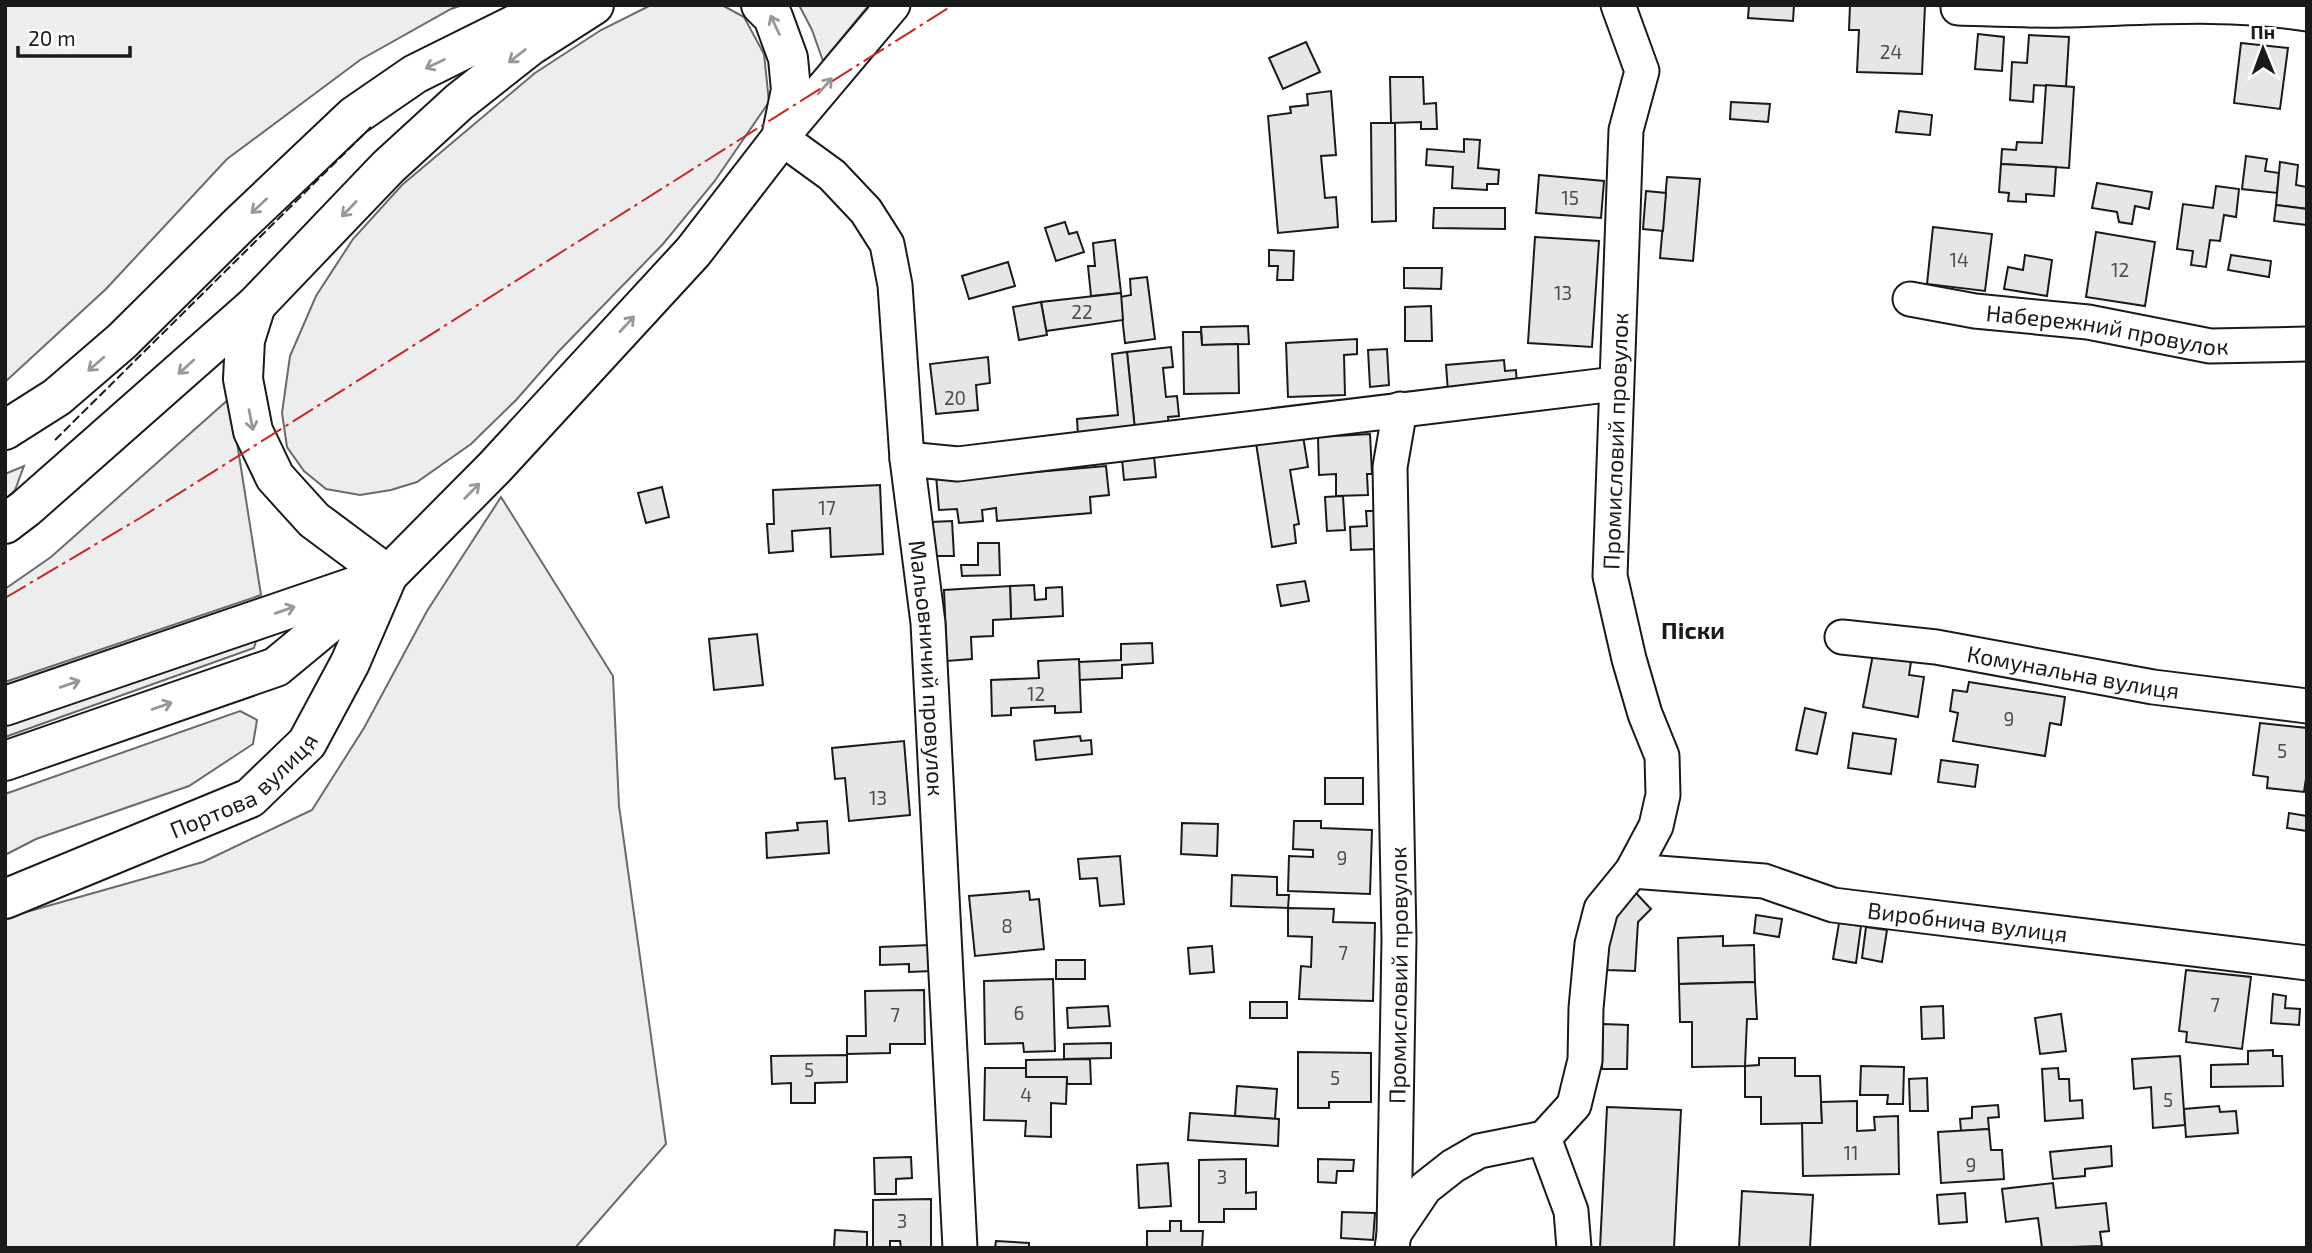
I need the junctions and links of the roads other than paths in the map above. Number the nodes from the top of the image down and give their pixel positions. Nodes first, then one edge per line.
1 (564, 5) edge
2 (594, 5) edge
3 (761, 5) edge
4 (893, 5) edge
5 (1618, 5) edge
6 (1958, 7) edge
7 (2307, 13) edge
8 (781, 138) junction
9 (1910, 299) dead end
10 (256, 305) junction
11 (2307, 344) edge
12 (1615, 384) junction
13 (1400, 409) junction
14 (5, 430) edge
15 (907, 459) junction
16 (5, 524) edge
17 (387, 575) junction
18 (1842, 637) dead end
19 (5, 706) edge
20 (2307, 706) edge
21 (5, 761) edge
22 (1632, 871) junction
23 (5, 899) edge
24 (2307, 963) edge
25 (1544, 1138) junction
26 (1393, 1241) edge
27 (960, 1248) edge
28 (1574, 1248) edge

1 -> 14 street
2 -> 10 street
8 -> 3 street
8 -> 4 street
5 - 12 street, Промисловий провулок
6 - 7 street
8 - 15 street, Мальовничий провулок
17 -> 8 street
9 - 11 street, Набережний провулок
10 -> 16 street
10 -> 17 street
12 - 13 street
12 - 22 street, Промисловий провулок
13 - 15 street
13 - 26 street, Промисловий провулок
15 - 27 street, Мальовничий провулок
19 -> 17 street
21 -> 17 street
17 - 23 street, Портова вулиця
18 - 20 street, Комунальна вулиця
22 - 24 street, Виробнича вулиця
22 - 25 street, Промисловий провулок
25 - 26 street
25 - 28 street

